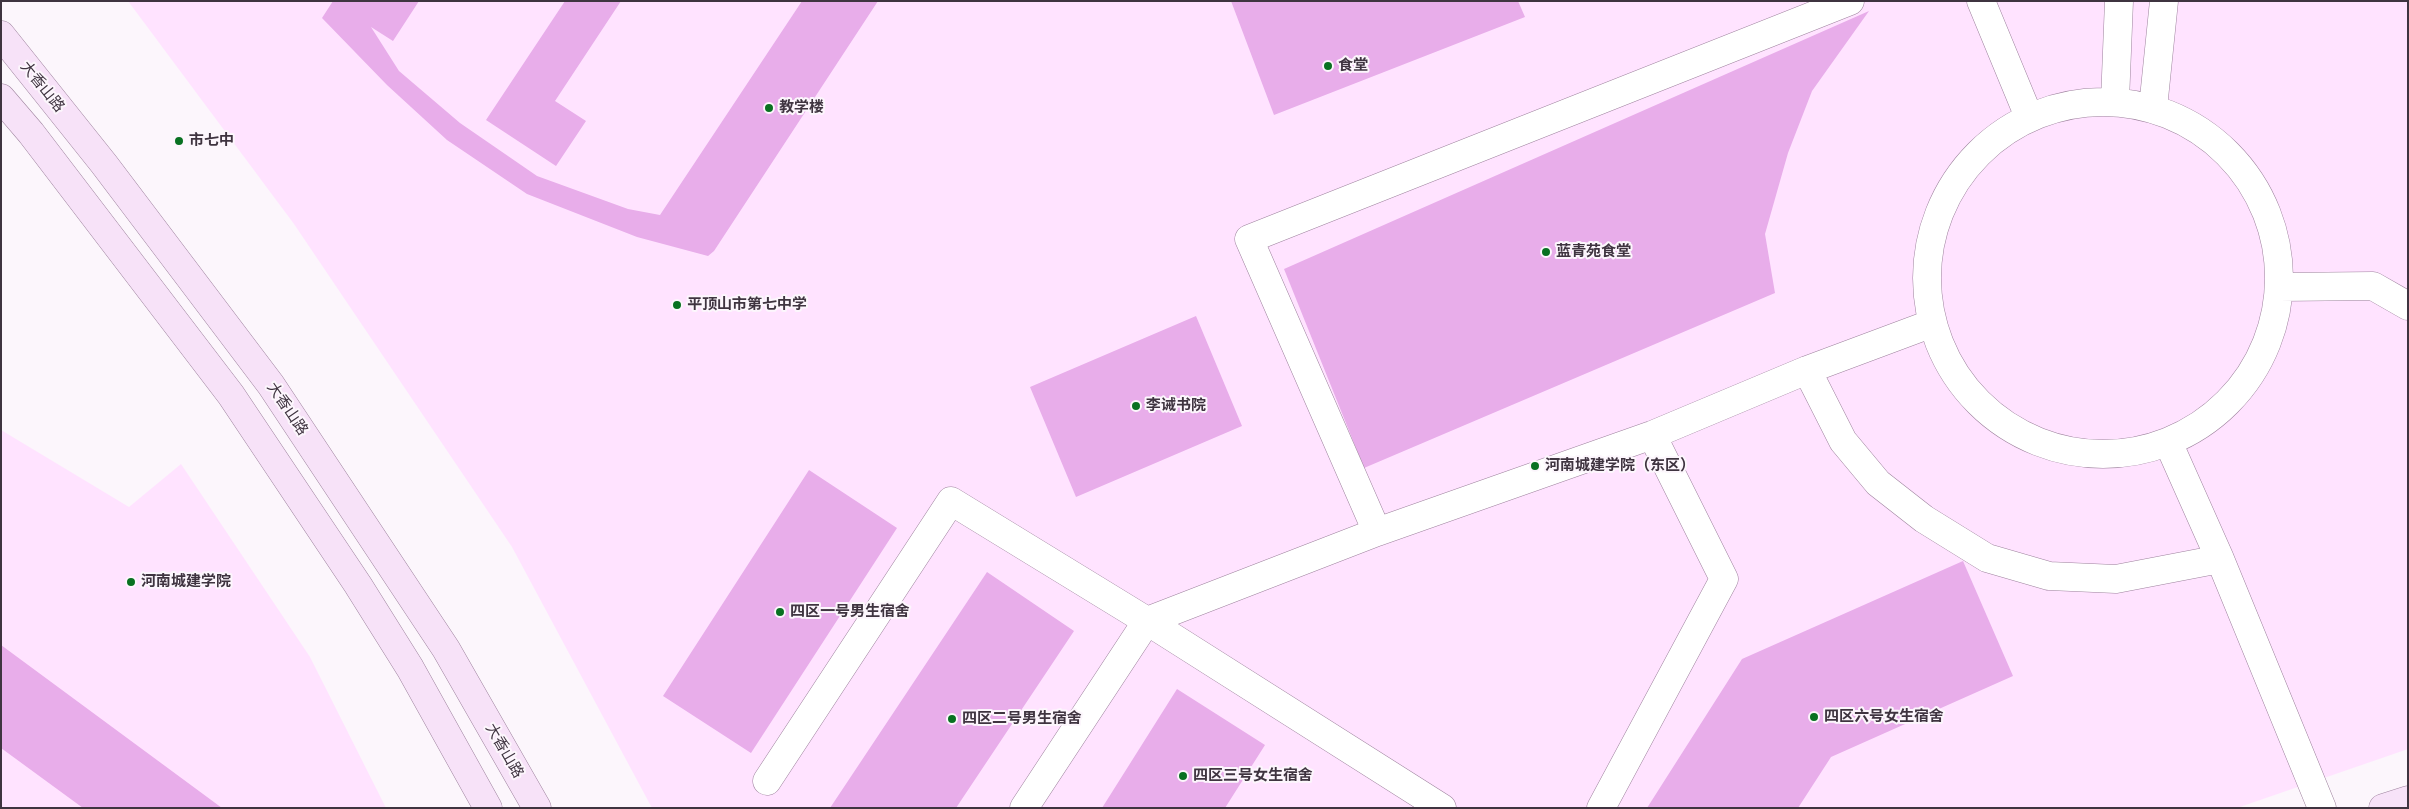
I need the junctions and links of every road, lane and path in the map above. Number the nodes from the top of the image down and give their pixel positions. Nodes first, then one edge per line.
1 (1850, 1) edge
2 (1981, 1) edge
3 (2119, 1) edge
4 (2164, 1) edge
5 (1, 35) edge
6 (1, 98) edge
7 (2115, 101) junction
8 (2154, 108) junction
9 (2029, 117) junction
10 (2280, 286) junction
11 (2408, 306) edge
12 (1932, 323) junction
13 (1807, 370) junction
14 (1652, 435) junction
15 (2168, 442) junction
16 (1377, 532) junction
17 (2220, 559) junction
18 (1147, 621) junction
19 (767, 781) dead end
20 (2408, 800) edge
21 (488, 808) edge
22 (537, 808) edge
23 (1024, 808) edge
24 (1442, 808) edge
25 (1601, 808) edge
26 (2322, 808) edge
27 (2383, 808) edge

1 - 16 street
2 - 9 street
3 - 7 street
4 - 8 street
5 - 22 main road, 大香山路
6 - 21 main road
7 - 8 street
7 - 9 street
8 - 10 street
9 - 12 street
10 - 11 street
10 - 15 street
12 - 13 street
12 - 15 street
13 - 14 street
13 - 17 street
14 - 16 street
14 - 25 street
15 - 17 street
16 - 18 street
17 - 26 street
18 - 19 street
18 - 23 street
18 - 24 street
20 - 27 main road

